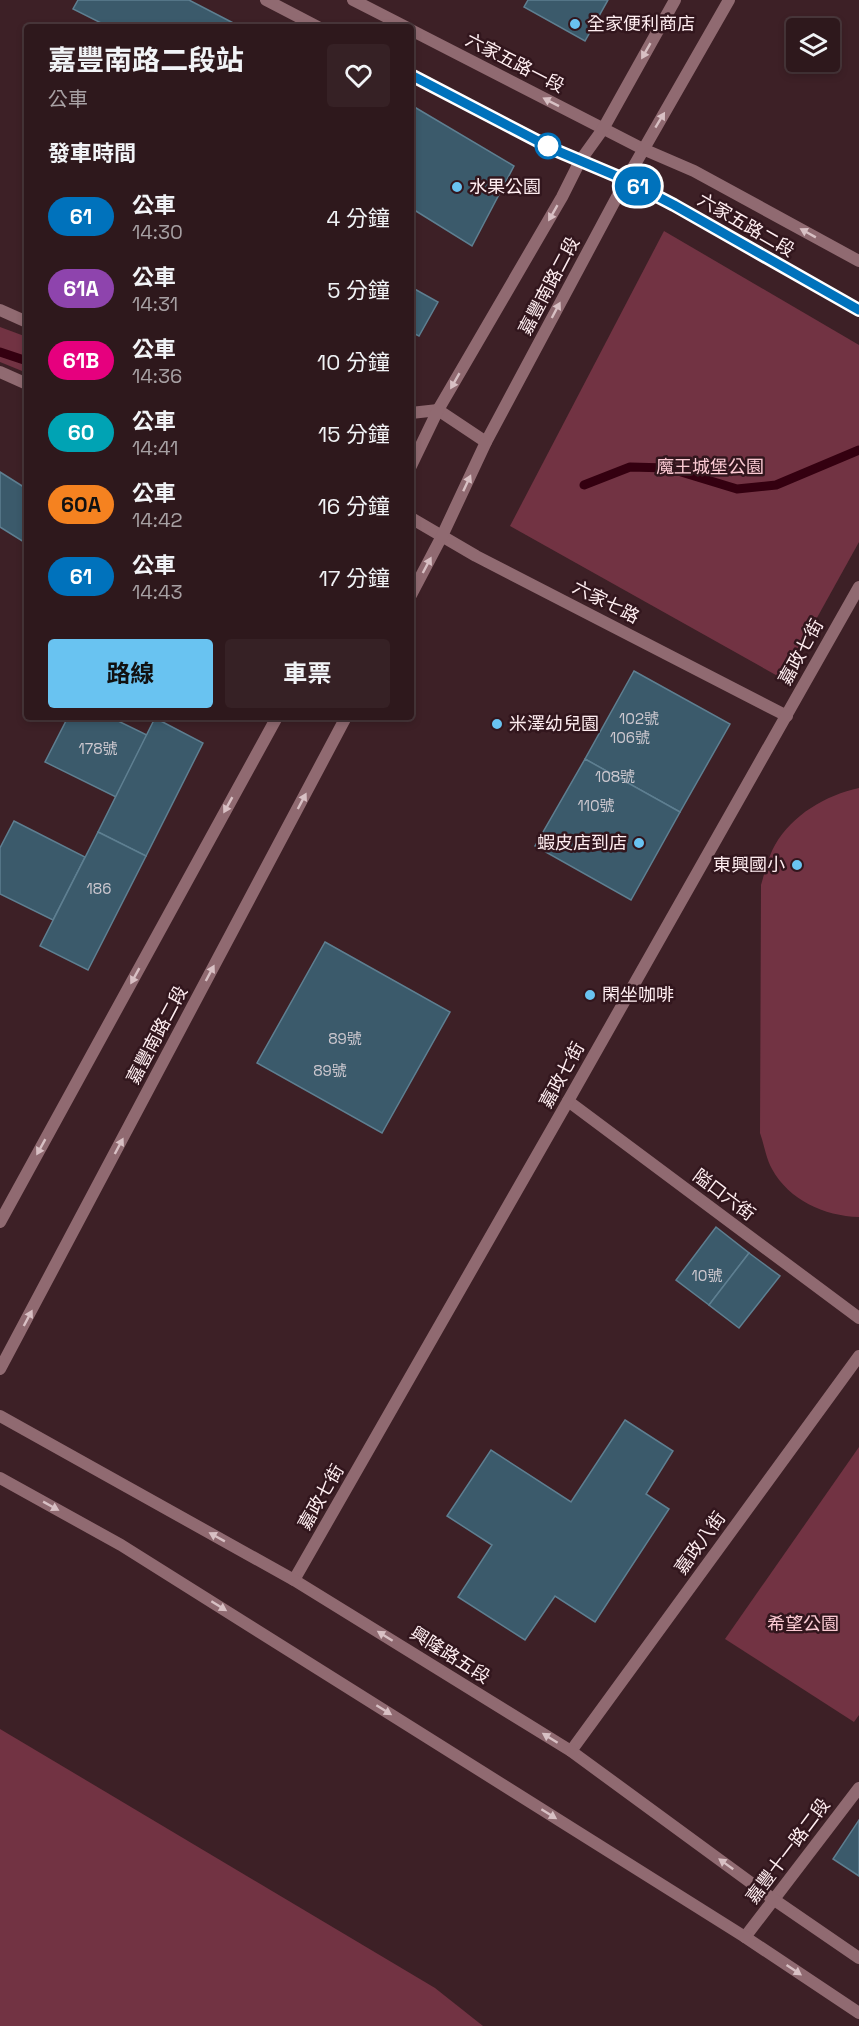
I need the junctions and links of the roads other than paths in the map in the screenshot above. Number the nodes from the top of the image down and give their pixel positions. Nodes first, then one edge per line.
1 (266, 0) edge
2 (353, 0) edge
3 (675, 0) edge
4 (729, 0) edge
5 (312, 24) edge
6 (400, 24) edge
7 (414, 32) edge
8 (414, 77) edge
9 (603, 129) junction
10 (643, 149) junction
11 (580, 161) junction
12 (626, 180) junction
13 (859, 261) edge
14 (0, 310) edge
15 (859, 310) edge
16 (24, 321) edge
17 (0, 372) edge
18 (24, 383) edge
19 (438, 410) junction
20 (414, 413) edge
21 (486, 442) junction
22 (414, 460) edge
23 (414, 520) edge
24 (442, 536) junction
25 (859, 587) edge
26 (414, 589) edge
27 (786, 716) junction
28 (275, 720) edge
29 (344, 720) edge
30 (568, 1101) junction
31 (0, 1222) edge
32 (859, 1318) edge
33 (859, 1356) edge
34 (0, 1370) edge
35 (0, 1416) edge
36 (0, 1478) edge
37 (294, 1580) junction
38 (571, 1751) junction
39 (859, 1788) edge
40 (773, 1899) junction
41 (745, 1937) junction
42 (859, 1958) edge
43 (859, 2013) edge

1 - 5 street
2 - 6 street
3 -> 9 street, 嘉豐南路二段
10 -> 4 street, 嘉豐南路二段
9 -> 7 street, 六家五路一段
8 - 11 street
9 - 10 street, 六家五路二段
9 - 11 street, 嘉豐南路二段
10 - 12 street, 嘉豐南路二段
13 -> 10 street, 六家五路二段
11 - 12 street, 六家五路二段
11 -> 19 street, 嘉豐南路二段
12 - 15 street, 六家五路二段
21 -> 12 street, 嘉豐南路二段
14 - 16 street
17 - 18 street
19 - 20 street
19 - 21 street
19 - 22 street, 嘉豐南路二段
24 -> 21 street, 嘉豐南路二段
23 - 24 street, 六家七路
26 -> 24 street, 嘉豐南路二段
24 - 27 street, 六家七路
25 - 27 street, 嘉政七街
27 - 30 street, 嘉政七街
28 -> 31 street
34 -> 29 street, 嘉豐南路二段
30 - 32 street, 隘口六街
30 - 37 street, 嘉政七街
33 - 38 street, 嘉政八街
37 -> 35 street, 興隆路五段
36 -> 41 street
38 -> 37 street, 興隆路五段
40 -> 38 street, 興隆路五段
39 - 40 street, 嘉豐十一路二段
40 - 41 street, 嘉豐十一路二段
40 - 42 street, 興隆路五段
41 -> 43 street

